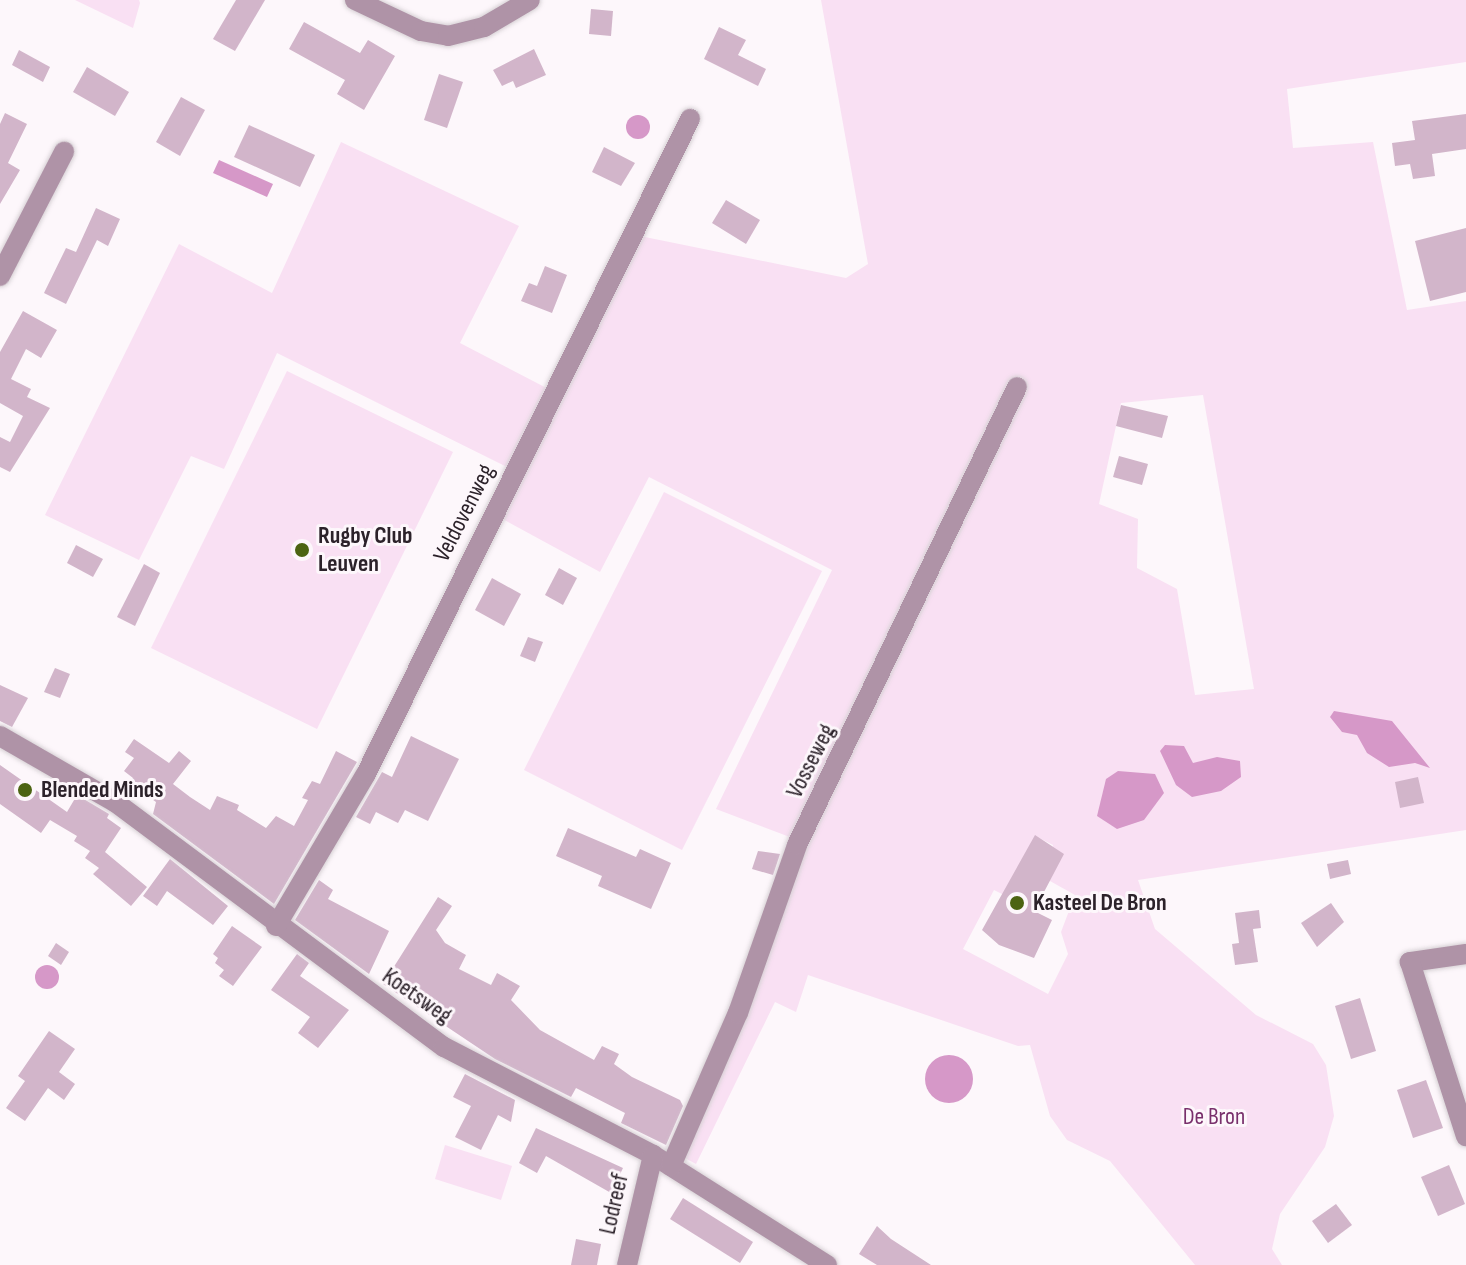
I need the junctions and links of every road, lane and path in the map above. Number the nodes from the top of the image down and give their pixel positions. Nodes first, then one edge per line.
1 (355, 0) edge
2 (530, 0) edge
3 (690, 119) dead end
4 (64, 152) dead end
5 (0, 276) edge
6 (1017, 387) dead end
7 (0, 736) edge
8 (276, 926) junction
9 (1466, 954) edge
10 (1466, 1136) edge
11 (653, 1155) junction
12 (671, 1166) junction
13 (627, 1265) edge
14 (827, 1265) edge

1 - 2 street
3 - 8 street, Veldovenweg
4 - 5 street
6 - 12 street, Vosseweg
7 - 8 street, Koetsweg
8 - 11 street, Koetsweg
9 - 10 street
11 - 12 street, Koetsweg
11 - 13 street, Lodreef
12 - 14 street, Koetsweg

